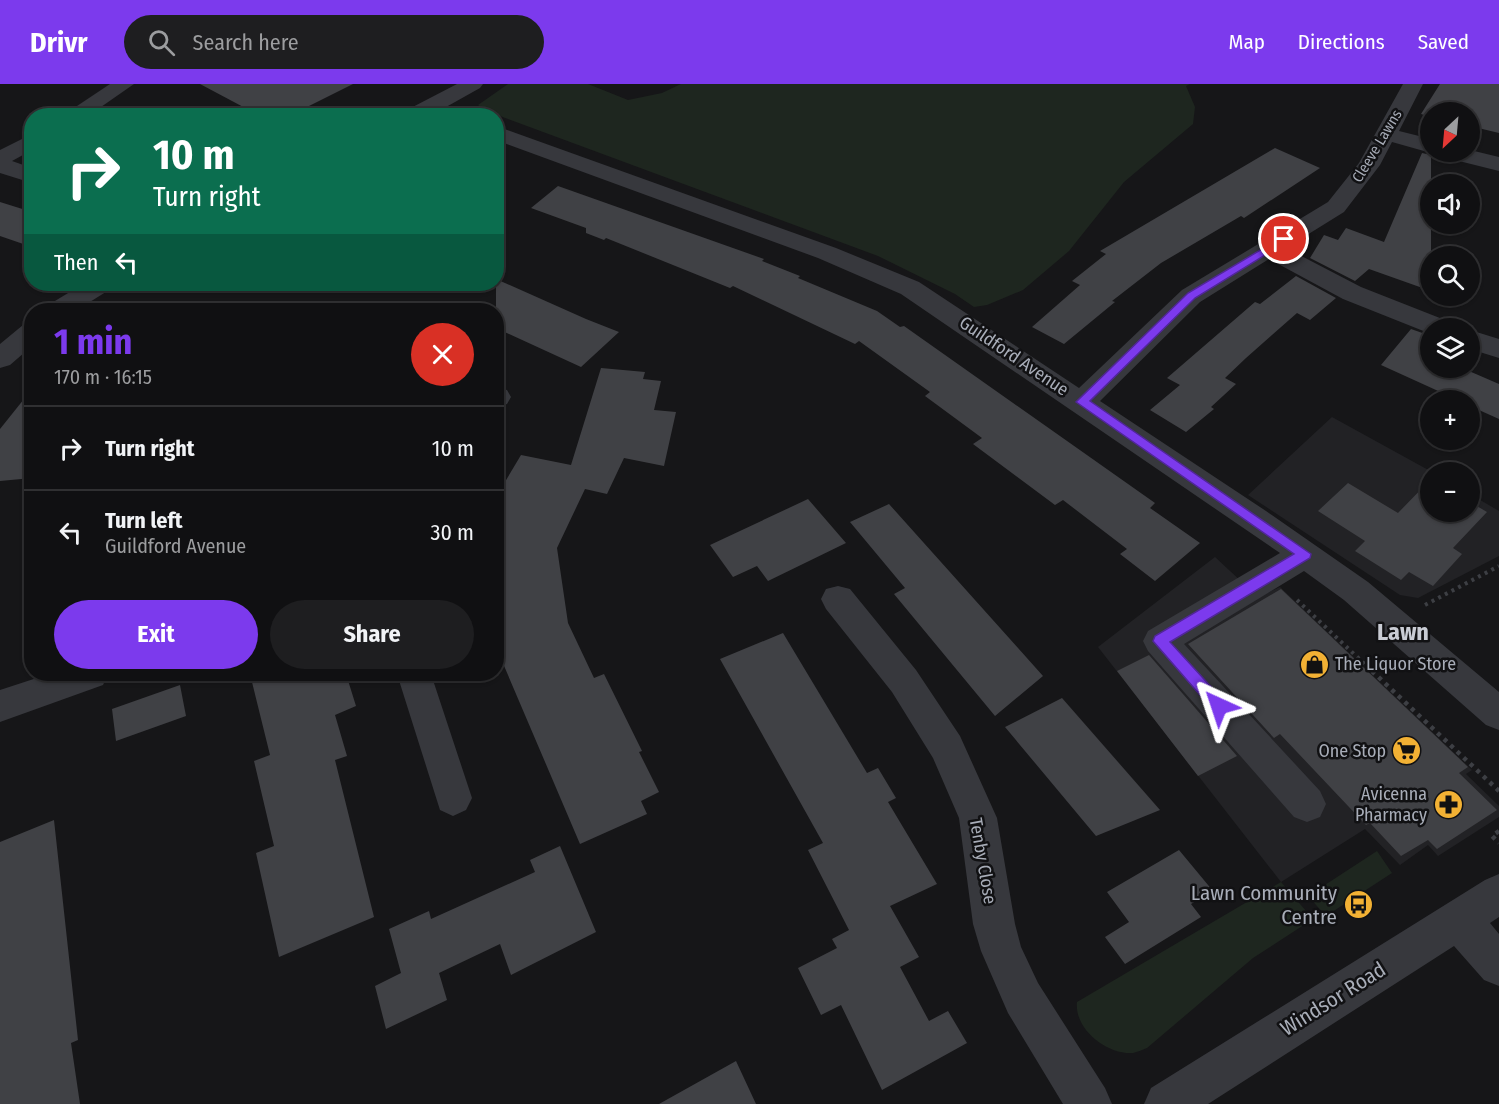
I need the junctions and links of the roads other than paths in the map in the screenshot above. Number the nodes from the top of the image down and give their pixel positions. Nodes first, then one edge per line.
1 (124, 84) edge
2 (473, 84) edge
3 (1413, 84) edge
4 (85, 108) edge
5 (428, 108) edge
6 (1386, 134) junction
7 (504, 135) edge
8 (1420, 143) edge
9 (24, 145) edge
10 (0, 159) edge
11 (1480, 159) edge
12 (1499, 164) edge
13 (0, 165) edge
14 (24, 173) edge
15 (1267, 248) junction
16 (89, 291) edge
17 (70, 303) edge
18 (1420, 320) edge
19 (24, 338) edge
20 (1480, 342) edge
21 (1499, 349) edge
22 (0, 359) edge
23 (1082, 402) junction
24 (1305, 554) junction
25 (838, 599) dead end
26 (71, 681) edge
27 (416, 681) edge
28 (0, 706) edge
29 (1499, 714) edge
30 (453, 798) dead end
31 (1307, 804) dead end
32 (1499, 894) edge
33 (1459, 920) junction
34 (1499, 965) edge
35 (1089, 1104) edge
36 (1167, 1104) edge

1 - 4 street
2 - 5 street
3 - 6 street, Cleeve Lawns
6 - 8 street
6 - 15 street, Cleeve Lawns
7 - 23 street, Guildford Avenue
9 - 10 street
11 - 12 street
13 - 14 street
15 - 18 street
15 - 23 street, Cleeve Lawns
16 - 17 street
19 - 22 street
20 - 21 street
23 - 24 street, Guildford Avenue
24 - 29 street, Guildford Avenue
24 - 31 street
25 - 35 street, Tenby Close
26 - 28 street
27 - 30 street
32 - 33 street, Windsor Road
33 - 34 street
33 - 36 street, Windsor Road

